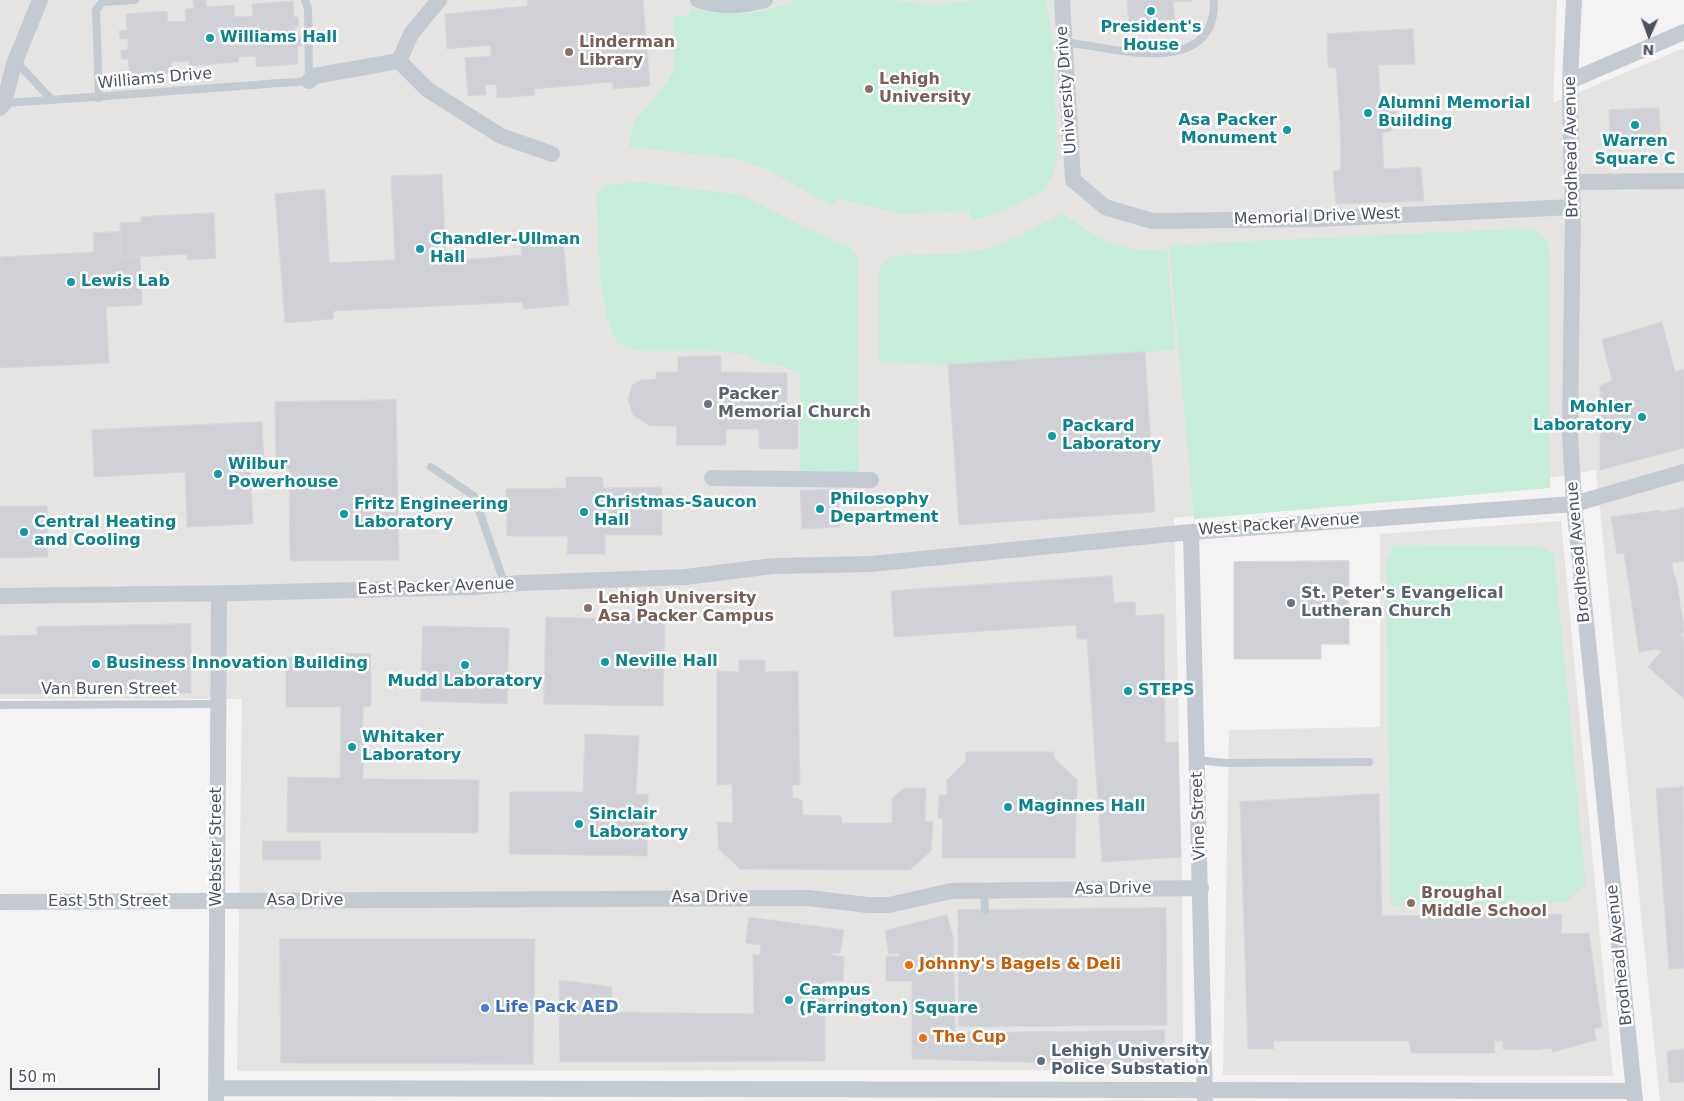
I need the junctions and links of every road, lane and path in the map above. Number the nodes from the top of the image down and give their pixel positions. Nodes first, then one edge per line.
1 (40, 0) edge
2 (135, 0) edge
3 (305, 0) edge
4 (439, 0) edge
5 (698, 0) edge
6 (765, 0) edge
7 (1062, 0) edge
8 (1214, 0) edge
9 (1574, 0) edge
10 (1684, 32) edge
11 (1064, 42) junction
12 (16, 58) junction
13 (399, 61) junction
14 (309, 81) junction
15 (1570, 81) junction
16 (99, 98) junction
17 (52, 100) junction
18 (2, 105) edge
19 (552, 154) dead end
20 (1073, 180) joint
21 (1684, 181) edge
22 (1572, 182) junction
23 (1574, 207) junction
24 (431, 467) dead end
25 (1684, 472) edge
26 (712, 478) dead end
27 (872, 480) dead end
28 (1574, 504) junction
29 (1191, 532) junction
30 (871, 564) joint
31 (505, 585) junction
32 (219, 594) junction
33 (0, 596) edge
34 (218, 704) junction
35 (0, 705) edge
36 (1197, 760) junction
37 (1369, 762) dead end
38 (1201, 888) junction
39 (984, 891) junction
40 (217, 901) junction
41 (0, 902) edge
42 (984, 910) dead end
43 (216, 1094) edge
44 (542, 1095) edge
45 (873, 1095) edge
46 (1205, 1095) edge
47 (1365, 1096) edge
48 (1635, 1096) edge

1 - 12 street
2 - 16 lane
3 - 14 lane
4 - 13 street
5 - 6 street
7 - 11 street, University Drive
8 - 11 lane
9 - 15 street, Brodhead Avenue
10 - 15 street
11 - 20 street, University Drive
12 - 17 lane
12 - 18 street
13 - 14 street
13 - 19 street
14 - 16 lane, Williams Drive
15 - 22 street, Brodhead Avenue
16 - 17 lane, Williams Drive
17 - 18 lane, Williams Drive
20 - 23 street, Memorial Drive West
21 - 22 street
22 - 23 street, Brodhead Avenue
23 - 28 street, Brodhead Avenue
24 - 31 lane
25 - 28 street, West Packer Avenue
26 - 27 street
28 - 29 street, West Packer Avenue
28 - 48 street, Brodhead Avenue
29 - 30 street, West Packer Avenue
29 - 36 street, Vine Street
30 - 31 street, East Packer Avenue
31 - 32 street, East Packer Avenue
32 - 33 street, East Packer Avenue
32 - 34 street, Webster Street
34 - 35 lane, Van Buren Street
34 - 40 street, Webster Street
36 - 37 lane
36 - 38 street, Vine Street
38 - 39 street, Asa Drive
38 - 46 street, Vine Street
39 - 40 street, Asa Drive
39 - 42 lane
40 - 41 street, East 5th Street
40 - 43 street, Webster Street
43 - 44 street
44 - 45 street
45 - 46 street
46 - 47 street
47 - 48 street

